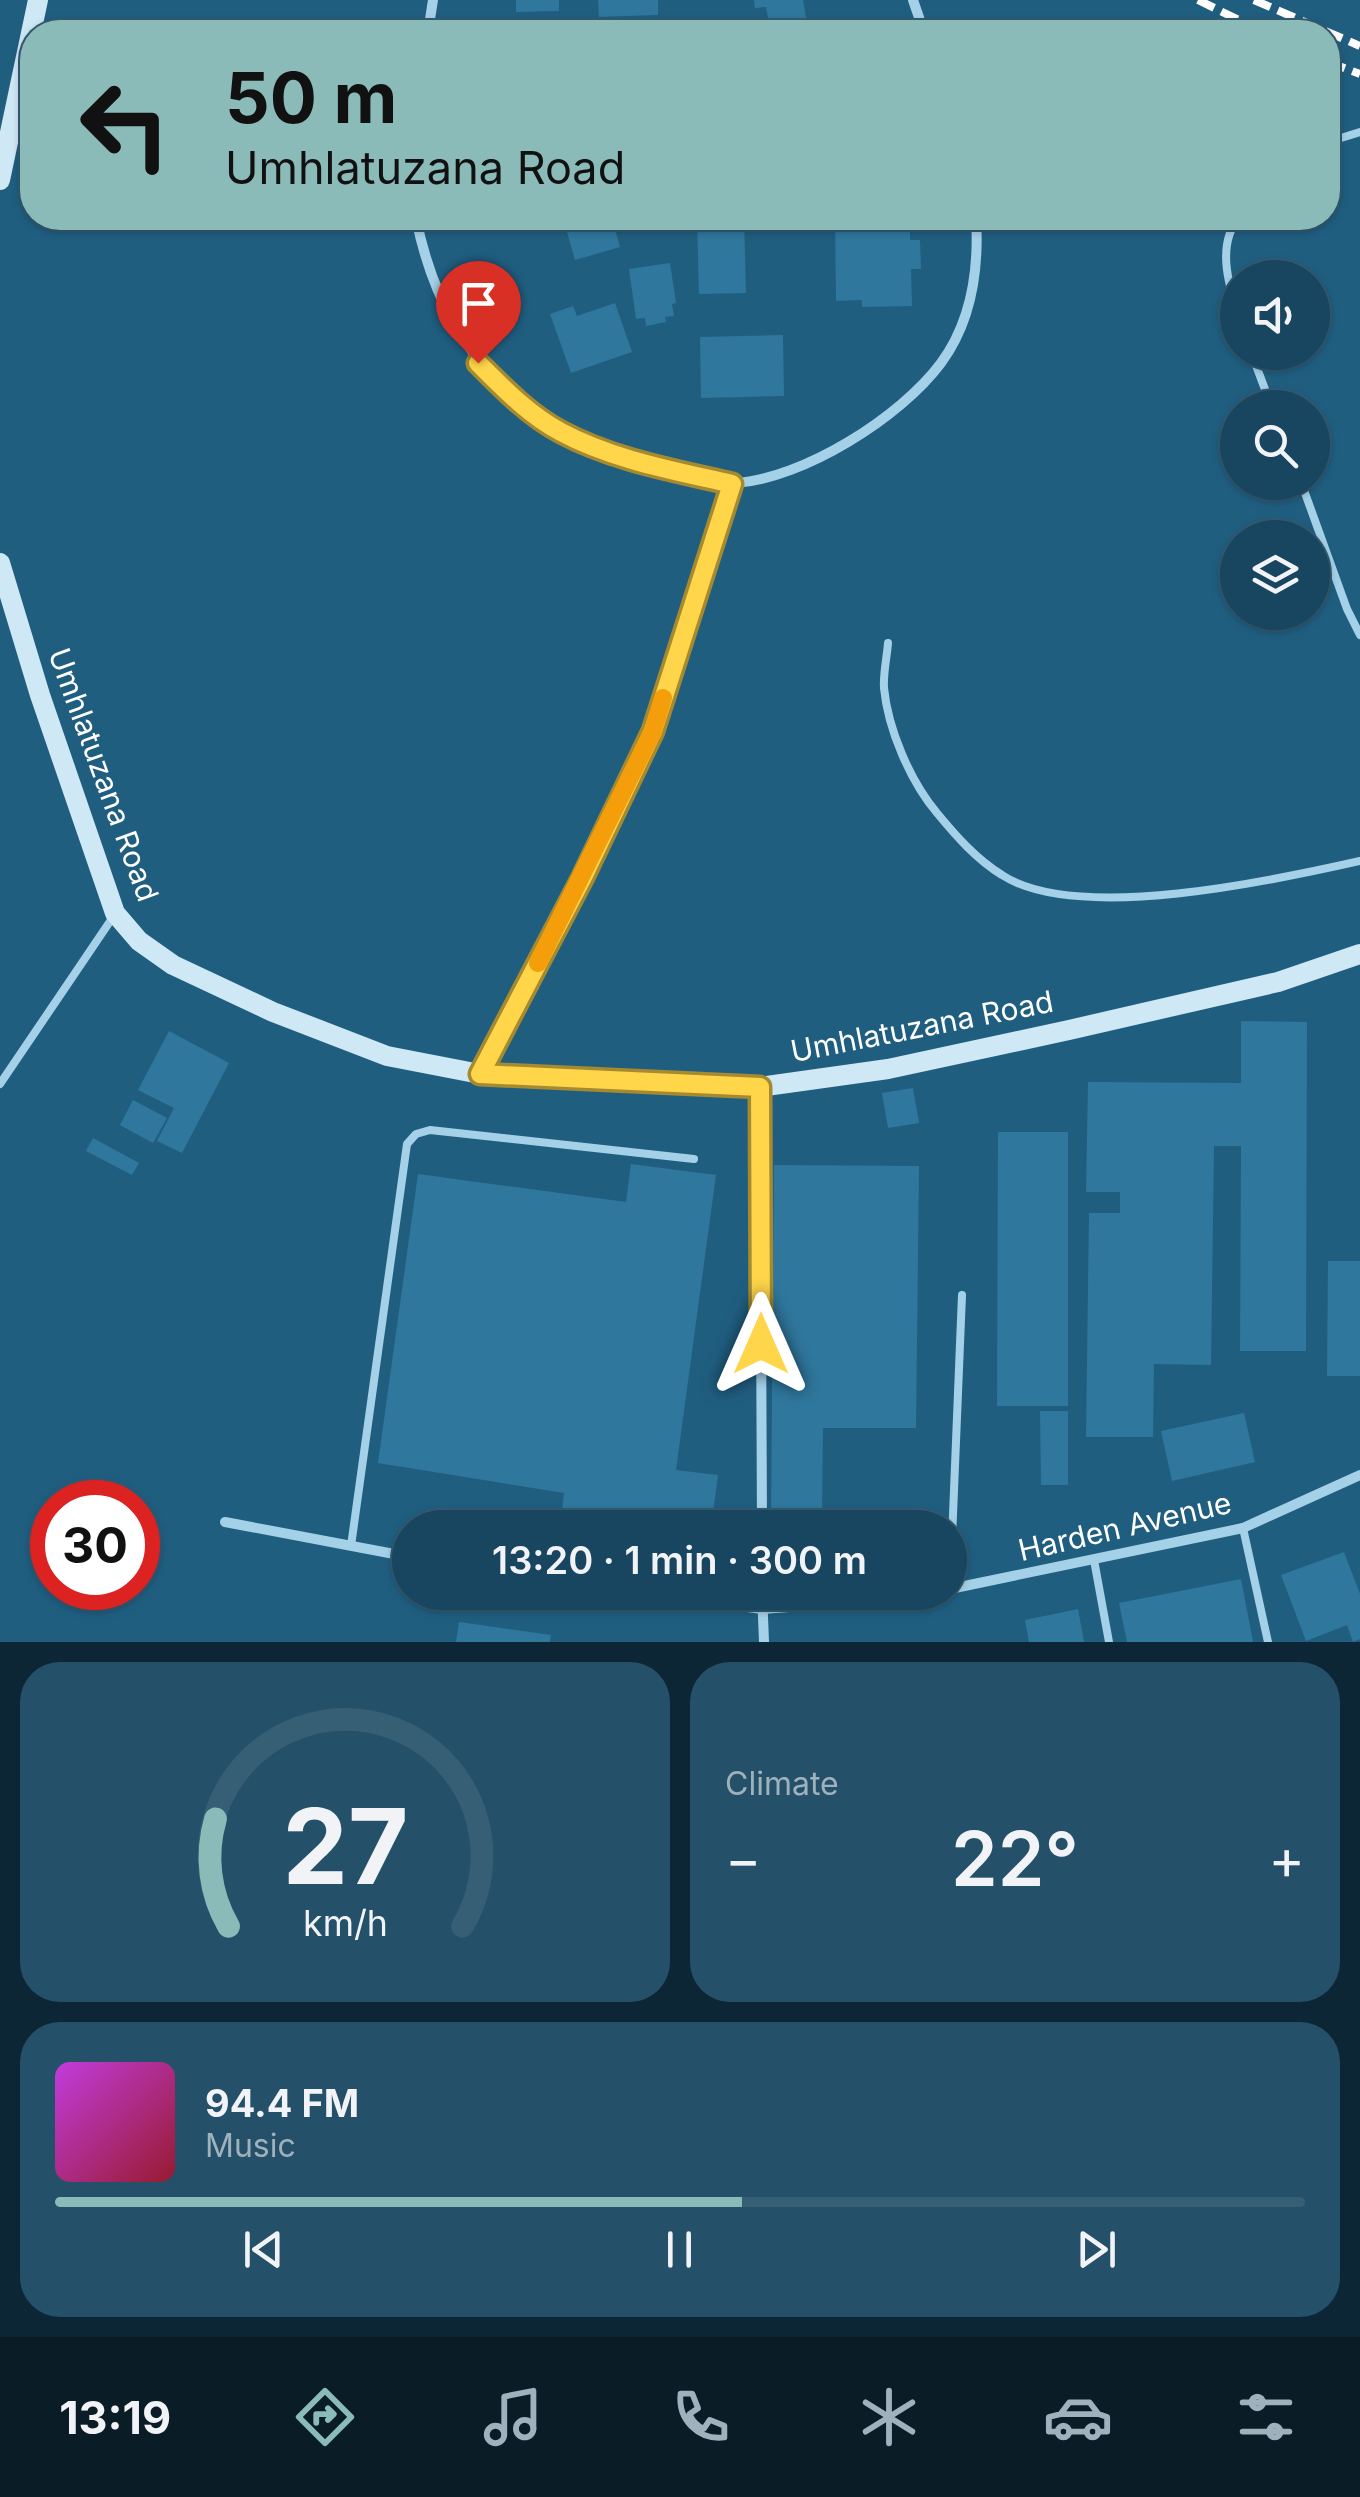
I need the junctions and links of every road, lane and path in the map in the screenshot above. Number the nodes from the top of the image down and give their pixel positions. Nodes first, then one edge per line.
1 (20, 85) edge
2 (0, 180) edge
3 (418, 230) edge
4 (976, 230) edge
5 (1232, 230) edge
6 (1225, 260) edge
7 (732, 484) junction
8 (1307, 500) edge
9 (0, 563) edge
10 (1360, 635) edge
11 (888, 642) dead end
12 (1360, 861) edge
13 (115, 913) junction
14 (1360, 954) edge
15 (480, 1074) junction
16 (0, 1084) edge
17 (760, 1087) junction
18 (694, 1159) dead end
19 (962, 1295) dead end
20 (1360, 1475) edge
21 (762, 1510) edge
22 (953, 1510) edge
23 (225, 1522) dead end
24 (1243, 1528) junction
25 (351, 1546) junction
26 (392, 1554) edge
27 (1094, 1560) junction
28 (967, 1585) edge
29 (762, 1610) edge
30 (764, 1642) edge
31 (1109, 1642) edge
32 (1268, 1642) edge

1 - 2 street
3 - 7 street
4 - 7 street
5 - 6 lane
7 - 15 street
8 - 10 lane
9 - 13 street, Umhlatuzana Road
11 - 12 lane
13 - 15 street, Umhlatuzana Road
13 - 16 lane
14 - 17 street, Umhlatuzana Road
15 - 17 street, Umhlatuzana Road
17 - 21 street
18 - 25 lane
19 - 22 lane
20 - 24 street, Harden Avenue
23 - 25 street
24 - 27 street, Harden Avenue
24 - 32 lane
25 - 26 street
27 - 28 street, Harden Avenue
27 - 31 lane
29 - 30 street

